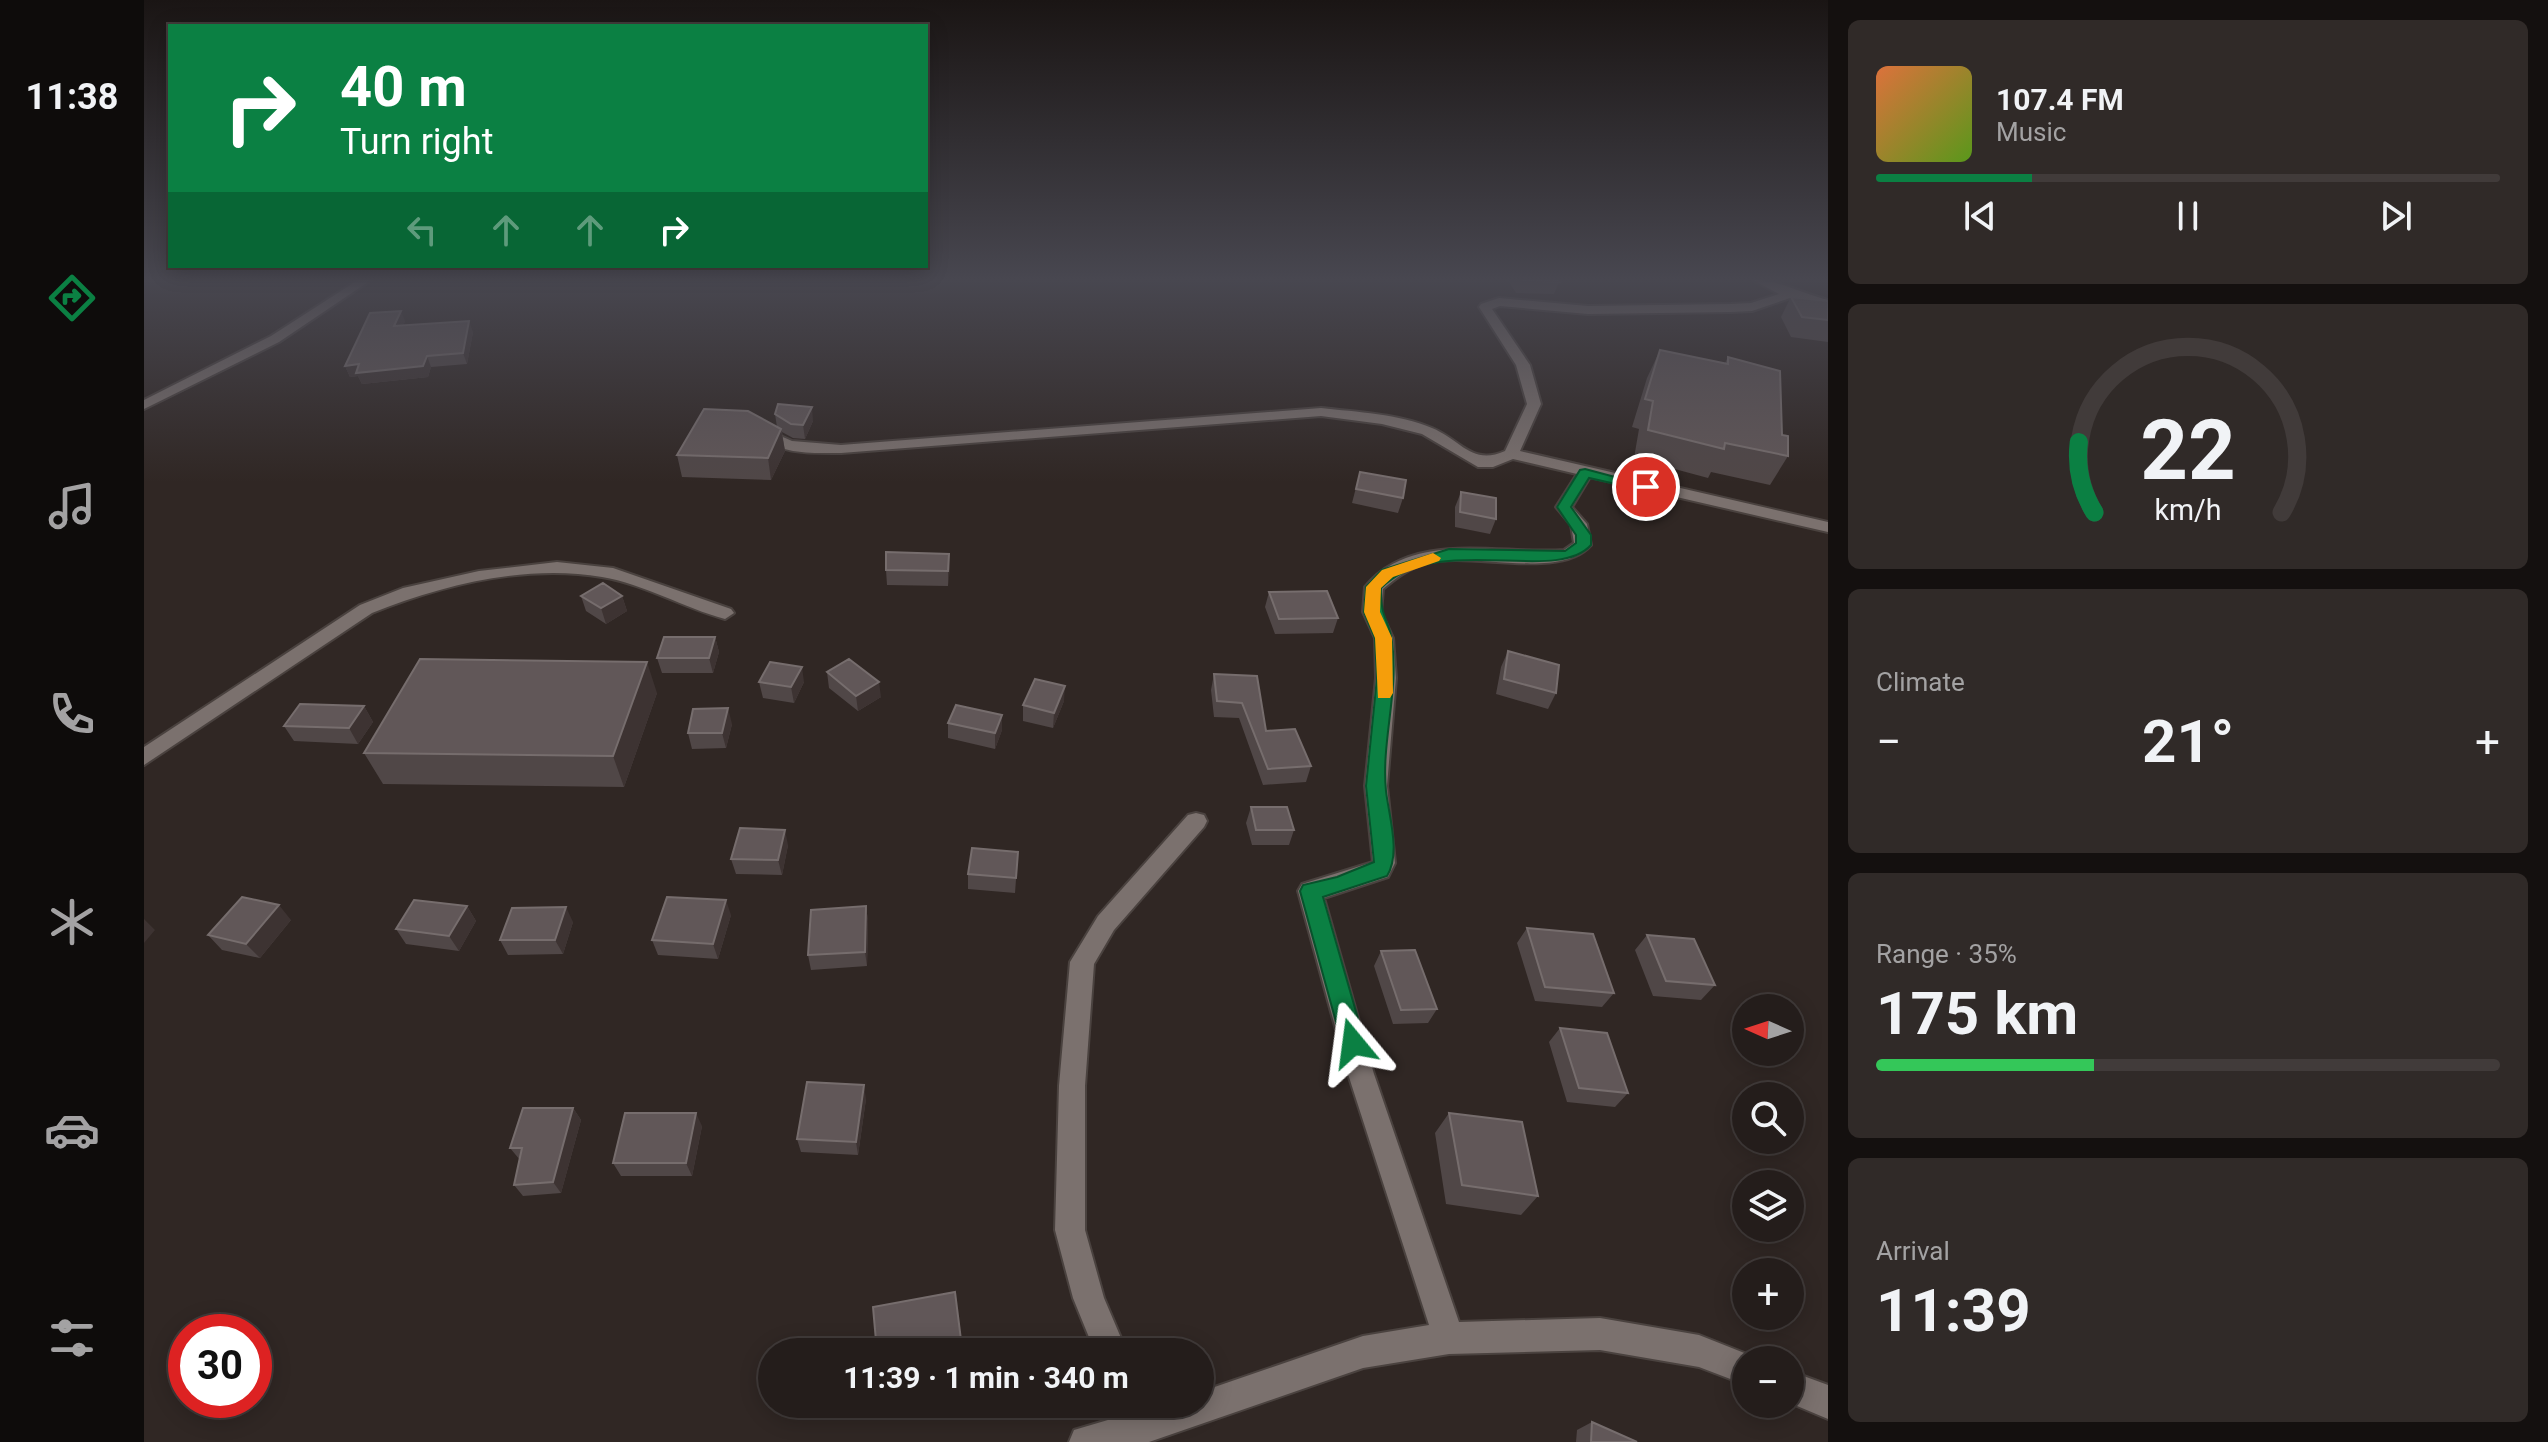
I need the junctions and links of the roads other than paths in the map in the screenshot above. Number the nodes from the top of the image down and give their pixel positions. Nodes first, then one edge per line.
1 (259, 347) edge
2 (1511, 347) edge
3 (144, 405) edge
4 (758, 427) edge
5 (1511, 454) junction
6 (1585, 473) junction
7 (1828, 527) edge
8 (725, 613) dead end
9 (144, 757) edge
10 (1196, 821) dead end
11 (1105, 1338) edge
12 (1449, 1338) junction
13 (1732, 1364) edge
14 (1804, 1393) edge
15 (1214, 1395) edge
16 (1828, 1402) edge
17 (1142, 1418) edge
18 (1086, 1442) edge

1 - 3 street
2 - 5 street
4 - 5 street
5 - 6 street
6 - 7 street
6 - 12 street
8 - 9 street
10 - 11 street
12 - 13 street
12 - 15 street
14 - 16 street
17 - 18 street

